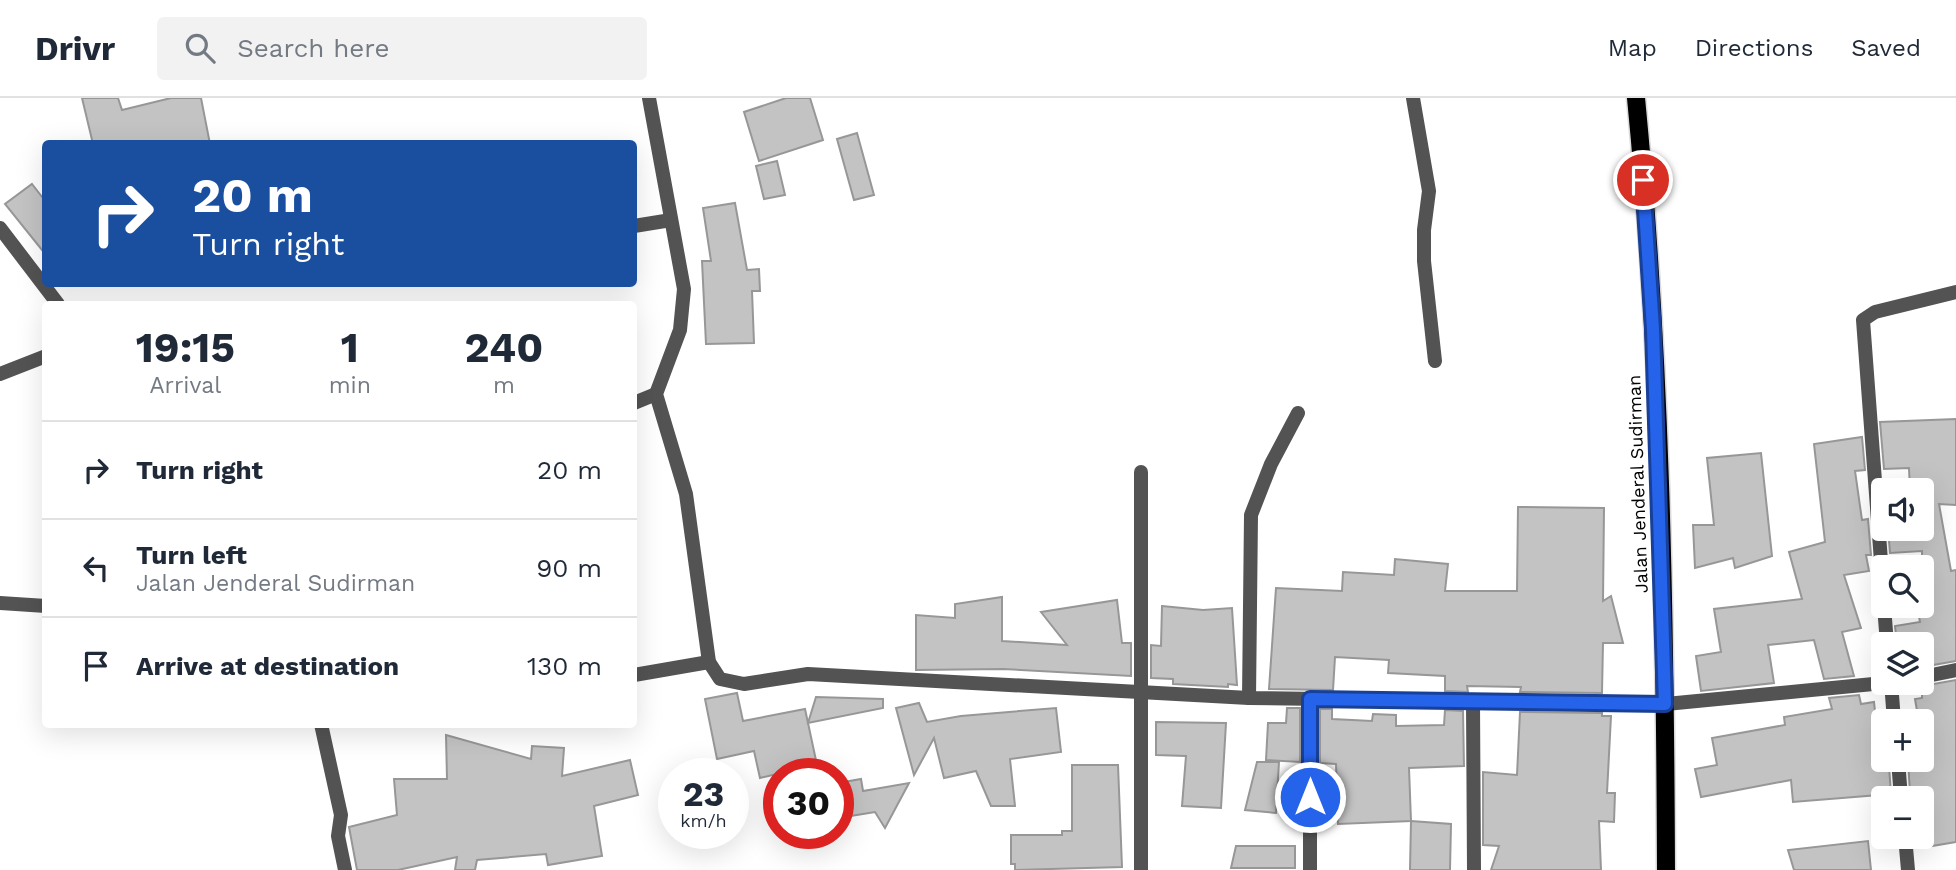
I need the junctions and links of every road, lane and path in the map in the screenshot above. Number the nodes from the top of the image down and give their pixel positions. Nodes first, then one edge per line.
1 (649, 98) edge
2 (1413, 98) edge
3 (1636, 98) edge
4 (671, 220) junction
5 (637, 226) edge
6 (0, 228) edge
7 (42, 283) edge
8 (45, 287) edge
9 (1956, 292) edge
10 (56, 301) edge
11 (42, 358) edge
12 (1435, 361) dead end
13 (0, 374) edge
14 (656, 394) junction
15 (637, 402) edge
16 (1298, 413) dead end
17 (1141, 472) dead end
18 (1881, 555) edge
19 (0, 603) edge
20 (42, 606) edge
21 (709, 662) junction
22 (1956, 670) edge
23 (637, 674) edge
24 (1934, 675) edge
25 (1871, 685) edge
26 (1142, 692) junction
27 (1249, 698) junction
28 (1310, 699) junction
29 (1473, 702) junction
30 (1665, 704) junction
31 (322, 728) edge
32 (1906, 849) edge
33 (345, 870) edge
34 (1141, 870) edge
35 (1310, 870) edge
36 (1474, 870) edge
37 (1667, 870) edge
38 (1908, 870) edge

1 - 4 street
2 - 12 street
3 - 30 main road, Jalan Jenderal Sudirman
4 - 5 street
4 - 14 street
6 - 7 street
8 - 10 street
9 - 18 street
11 - 13 street
14 - 15 street
14 - 21 street
16 - 27 street
17 - 26 street
19 - 20 street
21 - 23 street
21 - 26 street
22 - 24 street
25 - 30 street
26 - 27 street
26 - 34 street
27 - 28 street
28 - 29 street
28 - 35 street
29 - 30 street
29 - 36 street
30 - 37 main road, Jalan Jenderal Sudirman
31 - 33 street
32 - 38 street

